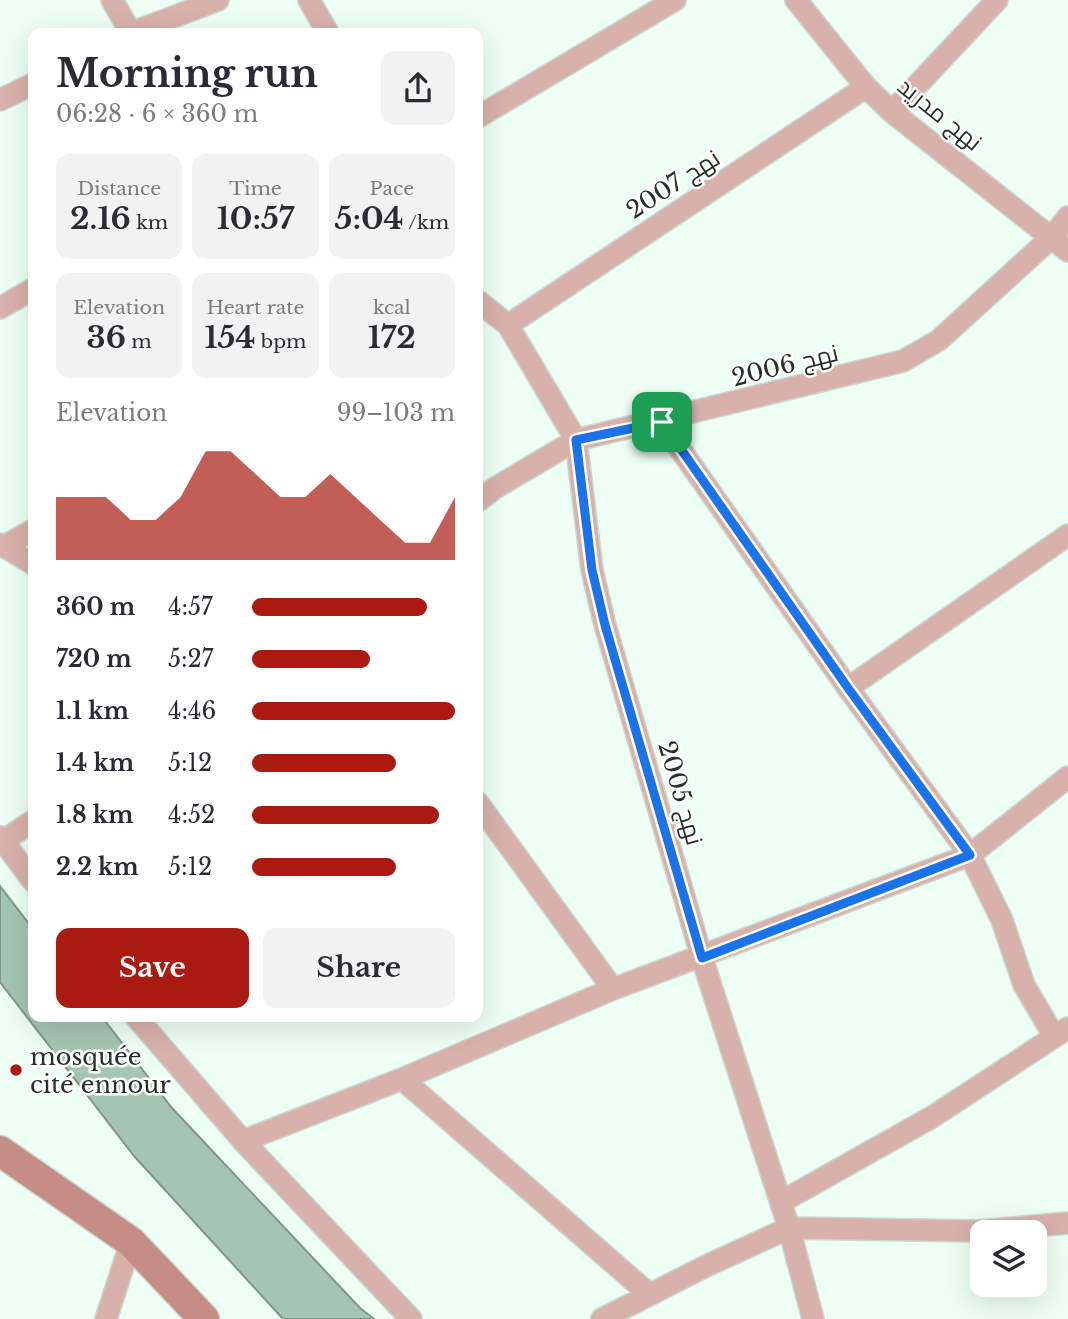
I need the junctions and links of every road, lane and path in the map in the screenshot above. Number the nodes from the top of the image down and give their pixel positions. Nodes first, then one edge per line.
1 (112, 0) edge
2 (218, 0) edge
3 (309, 0) edge
4 (675, 0) edge
5 (796, 0) edge
6 (997, 0) edge
7 (128, 28) edge
8 (144, 28) edge
9 (325, 28) edge
10 (28, 86) edge
11 (866, 88) junction
12 (0, 100) edge
13 (892, 111) junction
14 (483, 114) edge
15 (1068, 217) edge
16 (1052, 237) junction
17 (1068, 251) edge
18 (28, 292) edge
19 (483, 305) edge
20 (0, 308) edge
21 (508, 325) junction
22 (662, 422) junction
23 (576, 440) junction
24 (483, 497) edge
25 (28, 532) edge
26 (1068, 535) edge
27 (2, 545) edge
28 (28, 561) edge
29 (848, 688) junction
30 (1068, 777) edge
31 (483, 810) edge
32 (28, 824) edge
33 (2, 839) edge
34 (970, 855) junction
35 (28, 874) edge
36 (702, 958) junction
37 (613, 989) junction
38 (140, 1022) edge
39 (1061, 1032) edge
40 (402, 1079) junction
41 (243, 1141) junction
42 (0, 1151) edge
43 (781, 1202) junction
44 (1068, 1223) edge
45 (789, 1228) junction
46 (131, 1242) junction
47 (649, 1294) junction
48 (106, 1319) edge
49 (204, 1319) edge
50 (411, 1319) edge
51 (602, 1319) edge
52 (813, 1319) edge

1 - 7 street
2 - 8 street
3 - 9 street
4 - 14 street
5 - 11 street, نهج مدريد
6 - 13 street
10 - 12 street
11 - 13 street, نهج مدريد
11 - 21 street, نهج 2007
13 - 16 street, نهج مدريد
15 - 16 street, نهج 2006
16 - 17 street, نهج مدريد
16 - 22 street, نهج 2006
18 - 20 street
19 - 21 street, نهج 2005
21 - 23 street, نهج 2005
22 - 23 street, نهج 2006
22 - 29 street
23 - 24 street, نهج 2006
23 - 36 street, نهج 2005
25 - 27 street
26 - 29 street
27 - 28 street
29 - 34 street
30 - 34 street
31 - 37 street
32 - 33 street
33 - 35 street
34 - 36 street
34 - 39 street
36 - 37 street
36 - 43 street, نهج 2005
37 - 40 street
38 - 41 street
39 - 43 street
40 - 41 street
40 - 47 street
41 - 50 street
42 - 46 main road
43 - 45 street, نهج 2005
44 - 45 street
45 - 47 street
45 - 52 street, نهج 2005
46 - 48 street
46 - 49 main road
47 - 51 street

